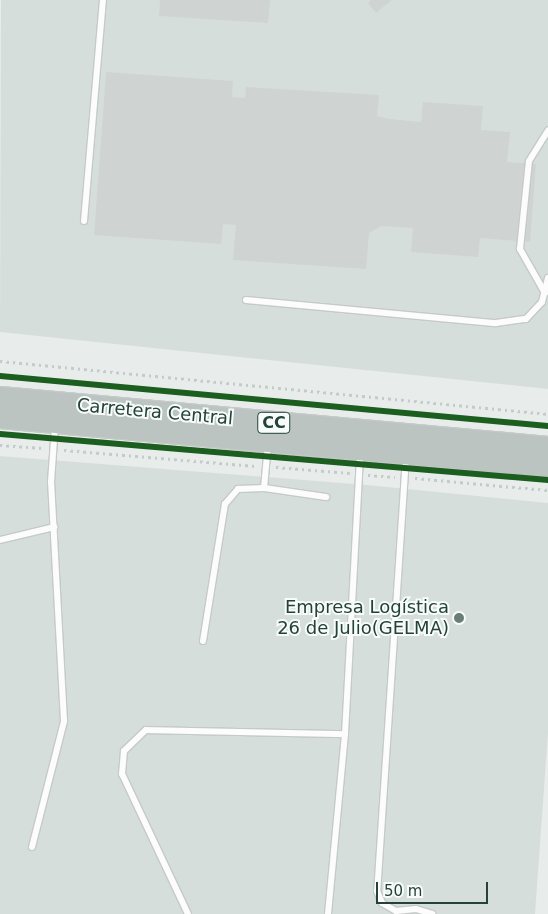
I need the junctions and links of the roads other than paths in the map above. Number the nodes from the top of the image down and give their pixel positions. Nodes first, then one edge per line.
1 (102, 0) edge
2 (548, 130) edge
3 (84, 222) dead end
4 (548, 278) edge
5 (545, 293) junction
6 (246, 300) dead end
7 (0, 398) edge
8 (56, 412) junction
9 (0, 417) edge
10 (269, 432) junction
11 (361, 441) junction
12 (407, 445) junction
13 (548, 448) edge
14 (548, 466) edge
15 (264, 488) junction
16 (326, 497) dead end
17 (54, 527) junction
18 (0, 540) edge
19 (203, 641) dead end
20 (345, 734) junction
21 (32, 847) dead end
22 (188, 914) edge
23 (328, 914) edge
24 (432, 914) edge

1 - 3 lane
2 - 5 lane
4 - 5 lane
5 - 6 lane
7 - 8 highway, Carretera Central / CC
8 - 9 highway, Carretera Central / CC
8 - 10 highway, Carretera Central / CC
8 - 17 lane
10 - 11 highway, Carretera Central / CC
10 - 15 lane
11 - 12 highway, Carretera Central / CC
11 - 20 lane
12 - 13 highway, Carretera Central / CC
12 - 14 highway, Carretera Central / CC
12 - 24 lane
15 - 16 lane
15 - 19 lane
17 - 18 lane
17 - 21 lane
20 - 22 lane
20 - 23 lane

